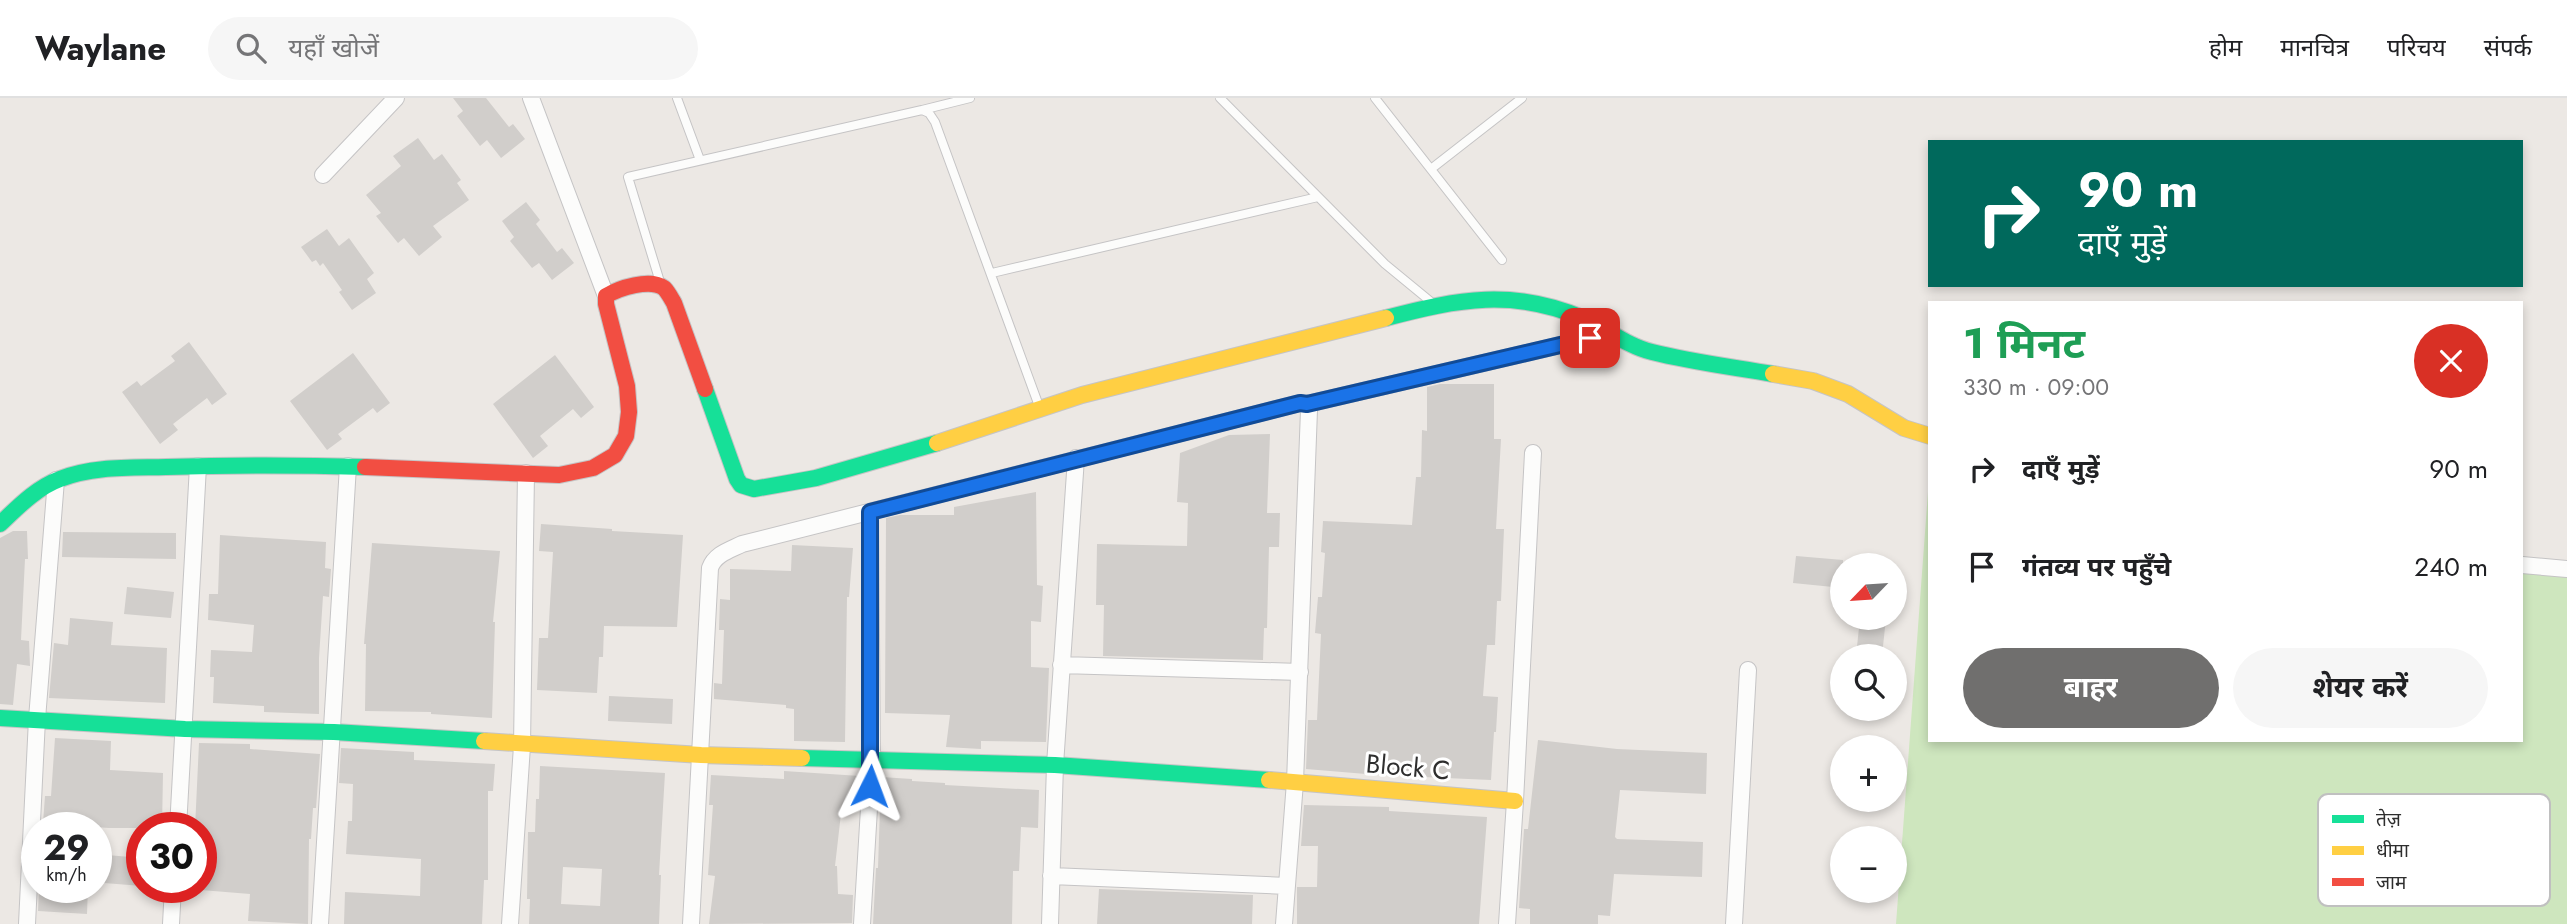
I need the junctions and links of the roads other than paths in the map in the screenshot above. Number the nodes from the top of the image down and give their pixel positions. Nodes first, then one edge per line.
1 (396, 98) edge
2 (531, 98) edge
3 (677, 98) edge
4 (970, 98) edge
5 (1220, 98) edge
6 (1376, 98) edge
7 (1522, 98) edge
8 (922, 110) junction
9 (700, 160) junction
10 (1431, 169) junction
11 (323, 175) dead end
12 (1318, 197) junction
13 (1502, 260) dead end
14 (992, 273) junction
15 (662, 286) junction
16 (606, 296) junction
17 (1435, 305) junction
18 (1612, 333) junction
19 (1307, 404) junction
20 (1040, 409) junction
21 (1928, 435) edge
22 (1533, 453) dead end
23 (1076, 458) junction
24 (198, 466) junction
25 (348, 466) junction
26 (526, 473) junction
27 (57, 480) junction
28 (870, 512) junction
29 (0, 524) edge
30 (2523, 565) edge
31 (2567, 569) edge
32 (1061, 665) junction
33 (1748, 670) dead end
34 (1300, 672) junction
35 (0, 718) edge
36 (37, 719) junction
37 (185, 729) junction
38 (334, 732) junction
39 (522, 746) junction
40 (701, 755) junction
41 (872, 759) junction
42 (1055, 765) junction
43 (1295, 782) junction
44 (1516, 801) junction
45 (179, 812) edge
46 (1051, 876) junction
47 (1287, 886) junction
48 (172, 903) edge
49 (27, 924) edge
50 (171, 924) edge
51 (320, 924) edge
52 (510, 924) edge
53 (691, 924) edge
54 (862, 924) edge
55 (1050, 924) edge
56 (1284, 924) edge
57 (1507, 924) edge
58 (1734, 924) edge

1 - 11 street
2 - 16 street
3 - 9 lane
4 - 8 lane
5 - 12 lane
6 - 10 lane
7 - 10 lane
8 - 9 lane
8 - 14 lane
9 - 15 lane
10 - 13 lane
12 - 14 lane
12 - 17 lane
14 - 20 lane
15 - 16 street
15 - 20 street
16 - 26 street
17 - 18 street
17 - 20 street
18 - 19 street
18 - 21 street
19 - 23 street
19 - 34 street
22 - 44 street
23 - 28 street
23 - 32 street
24 - 25 street
24 - 27 street
24 - 37 street
25 - 26 street
25 - 38 street
26 - 39 street
27 - 29 street
27 - 36 street
28 - 40 street
28 - 41 street
30 - 31 street
32 - 34 street
32 - 42 street
33 - 58 street
34 - 43 street
35 - 36 street, Block C
36 - 37 street, Block C
36 - 49 street
37 - 38 street, Block C
37 - 45 street
38 - 39 street, Block C
38 - 51 street
39 - 40 street, Block C
39 - 52 street
40 - 41 street, Block C
40 - 53 street
41 - 42 street, Block C
41 - 54 street
42 - 43 street, Block C
42 - 46 street
43 - 44 street, Block C
43 - 47 street
44 - 57 street
46 - 47 street
46 - 55 street
47 - 56 street
48 - 50 street

